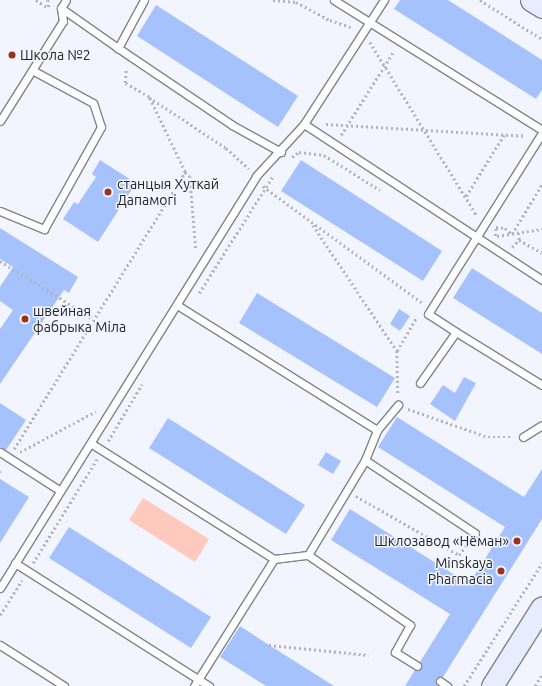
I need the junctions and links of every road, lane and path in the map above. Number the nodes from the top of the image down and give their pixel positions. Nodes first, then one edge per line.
1 (36, 0) edge
2 (66, 0) edge
3 (144, 0) edge
4 (273, 0) edge
5 (334, 0) edge
6 (384, 0) edge
7 (480, 0) edge
8 (531, 0) edge
9 (542, 6) edge
10 (49, 8) dead end
11 (61, 8) junction
12 (369, 23) junction
13 (363, 32) junction
14 (542, 39) edge
15 (399, 41) junction
16 (118, 48) junction
17 (124, 66) dead end
18 (385, 66) junction
19 (32, 70) junction
20 (149, 97) junction
21 (0, 121) edge
22 (304, 124) junction
23 (348, 125) junction
24 (427, 130) junction
25 (316, 132) junction
26 (542, 132) edge
27 (504, 135) junction
28 (536, 142) junction
29 (334, 144) junction
30 (282, 152) junction
31 (324, 155) junction
32 (288, 160) dead end
33 (276, 169) dead end
34 (184, 172) junction
35 (256, 176) junction
36 (542, 184) edge
37 (267, 191) junction
38 (384, 192) dead end
39 (466, 196) junction
40 (0, 211) edge
41 (312, 223) junction
42 (483, 226) junction
43 (542, 229) edge
44 (518, 233) junction
45 (512, 234) junction
46 (495, 236) junction
47 (476, 237) junction
48 (497, 240) dead end
49 (519, 240) junction
50 (504, 247) dead end
51 (542, 253) edge
52 (0, 261) edge
53 (198, 270) junction
54 (542, 280) edge
55 (424, 304) junction
56 (177, 305) junction
57 (431, 309) junction
58 (187, 311) junction
59 (92, 318) junction
60 (456, 332) junction
61 (397, 351) junction
62 (147, 377) dead end
63 (420, 383) dead end
64 (542, 385) edge
65 (120, 398) junction
66 (398, 405) junction
67 (542, 425) edge
68 (377, 430) junction
69 (523, 437) joint
70 (92, 444) junction
71 (102, 450) junction
72 (0, 452) edge
73 (9, 458) junction
74 (365, 460) junction
75 (0, 471) edge
76 (59, 490) junction
77 (346, 491) junction
78 (476, 533) joint
79 (308, 555) junction
80 (274, 560) junction
81 (15, 563) junction
82 (542, 563) edge
83 (28, 571) junction
84 (0, 588) edge
85 (542, 607) edge
86 (0, 615) edge
87 (0, 645) edge
88 (269, 645) dead end
89 (369, 655) dead end
90 (417, 666) dead end
91 (542, 674) edge
92 (198, 679) junction
93 (440, 681) dead end
94 (64, 686) edge
95 (194, 686) edge
96 (209, 686) edge
97 (447, 686) edge
98 (464, 686) edge
99 (492, 686) edge
100 (535, 686) edge

1 - 10 path
2 - 11 lane
3 - 16 lane
4 - 13 path
5 - 12 lane
6 - 12 lane
7 - 14 path
8 - 9 main road
11 - 16 lane
11 - 19 lane
12 - 13 lane
12 - 15 lane
13 - 18 path
13 - 22 lane
15 - 18 path
15 - 26 lane
16 - 30 lane
17 - 20 path
18 - 23 path
18 - 24 path
19 - 21 lane
19 - 40 lane
20 - 34 path
20 - 35 path
22 - 25 lane
22 - 30 lane
23 - 24 path
23 - 25 path
23 - 29 path
24 - 27 path
24 - 39 path
25 - 29 lane
26 - 28 lane
27 - 28 path
27 - 39 path
28 - 42 lane
29 - 31 path
29 - 47 lane
30 - 35 lane
31 - 32 path
31 - 38 path
33 - 37 path
34 - 53 path
34 - 59 path
35 - 37 path
35 - 53 lane
36 - 45 path
37 - 41 path
37 - 58 path
39 - 42 path
41 - 55 path
41 - 61 path
42 - 46 path
42 - 47 lane
43 - 44 path
44 - 45 path
44 - 49 path
45 - 46 path
45 - 46 path
46 - 48 path
47 - 54 lane
47 - 57 lane
49 - 50 path
49 - 51 path
52 - 59 path
53 - 56 lane
55 - 57 path
55 - 61 path
56 - 58 lane
56 - 65 lane
57 - 60 lane
58 - 68 lane
59 - 73 path
60 - 63 lane
60 - 64 lane
61 - 66 path
62 - 71 path
65 - 70 lane
65 - 73 path
66 - 68 lane
66 - 69 path
67 - 69 lane
68 - 74 lane
70 - 71 lane
70 - 76 lane
71 - 80 lane
71 - 83 path
72 - 73 lane
73 - 75 path
73 - 76 lane
74 - 77 lane
74 - 78 lane
76 - 81 lane
77 - 78 path
77 - 79 lane
79 - 80 lane
79 - 90 lane
80 - 92 lane
81 - 83 lane
81 - 84 lane
82 - 98 path
83 - 86 path
83 - 92 lane
85 - 99 main road
87 - 94 lane
88 - 89 path
91 - 100 path
92 - 95 lane
92 - 96 lane
93 - 97 lane

